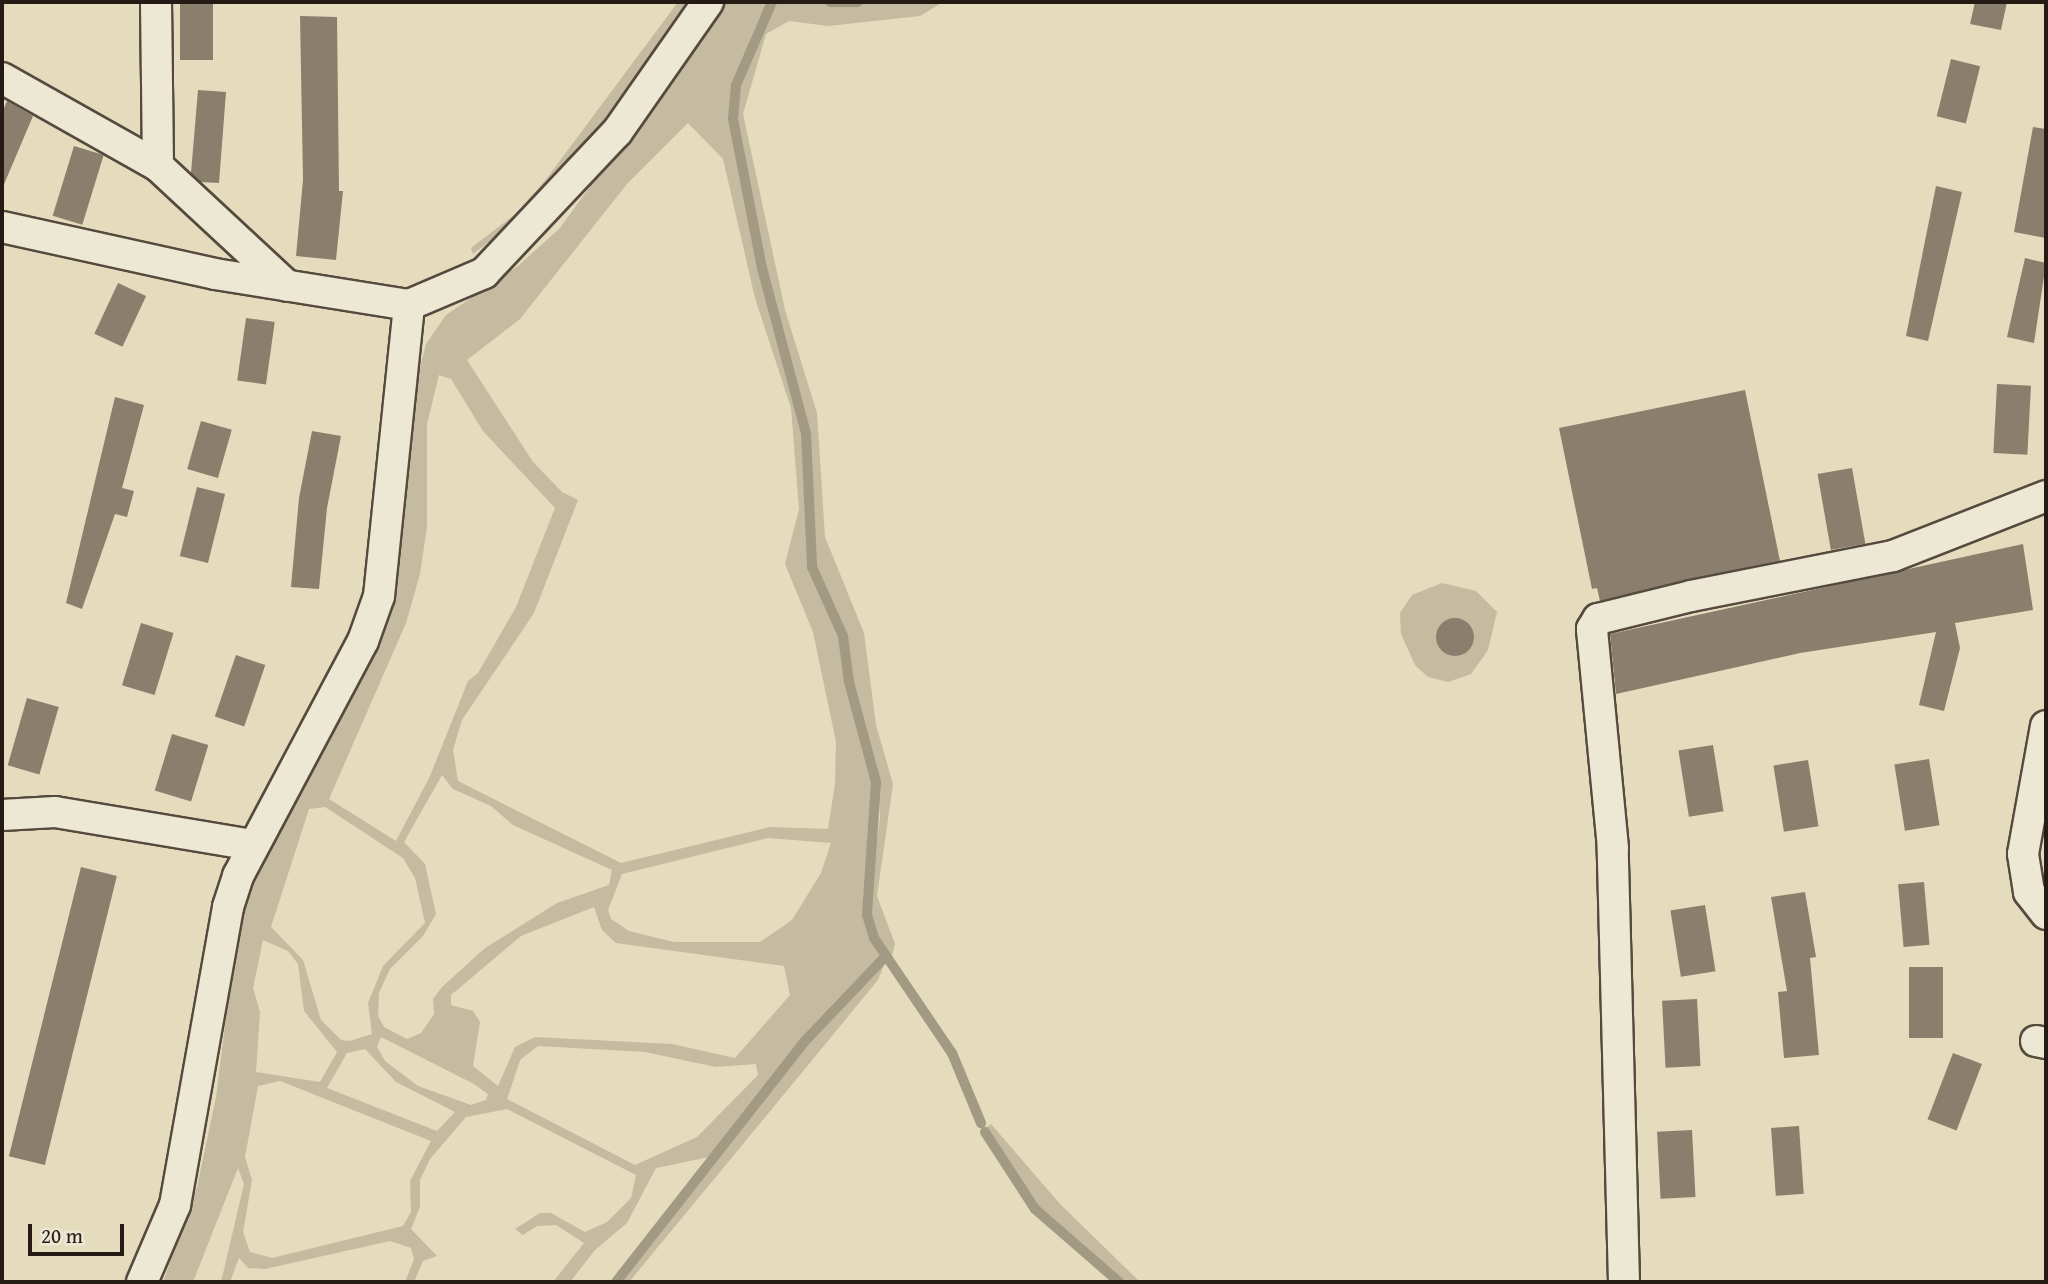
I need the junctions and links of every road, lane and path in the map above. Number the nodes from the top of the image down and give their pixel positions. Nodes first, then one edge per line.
1 (156, 2) edge
2 (708, 2) edge
3 (2, 78) edge
4 (158, 166) junction
5 (2, 227) edge
6 (287, 286) junction
7 (409, 305) junction
8 (2046, 496) edge
9 (2046, 726) edge
10 (2, 815) edge
11 (252, 845) junction
12 (2046, 914) edge
13 (142, 1282) edge
14 (1624, 1282) edge

1 - 4 street
2 - 7 street
3 - 4 street
4 - 6 street
5 - 6 street
6 - 7 street
7 - 11 street
8 - 14 street
9 - 12 street
10 - 11 street
11 - 13 street

